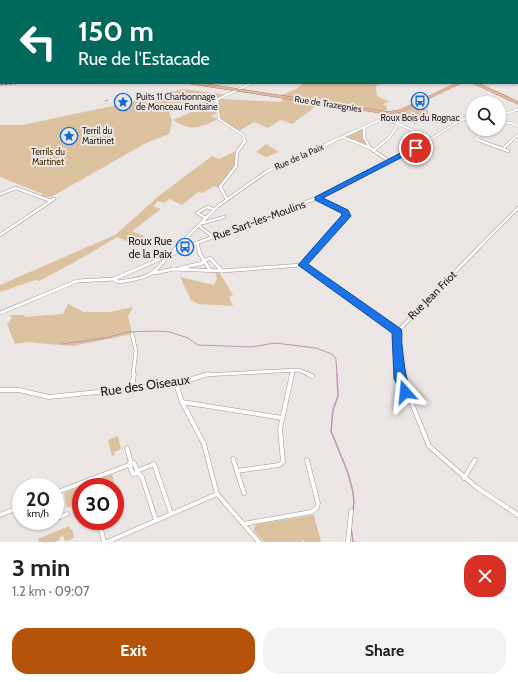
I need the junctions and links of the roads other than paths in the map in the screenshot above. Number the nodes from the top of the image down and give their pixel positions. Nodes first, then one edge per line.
1 (393, 0) edge
2 (398, 0) edge
3 (199, 84) edge
4 (250, 84) edge
5 (457, 84) edge
6 (477, 84) edge
7 (238, 90) junction
8 (217, 100) junction
9 (518, 103) edge
10 (518, 109) edge
11 (193, 111) dead end
12 (506, 112) edge
13 (391, 113) junction
14 (384, 118) junction
15 (466, 118) edge
16 (506, 123) edge
17 (398, 124) junction
18 (518, 126) edge
19 (364, 127) junction
20 (518, 135) edge
21 (479, 136) edge
22 (342, 137) junction
23 (423, 144) junction
24 (370, 148) junction
25 (503, 149) junction
26 (373, 151) junction
27 (508, 151) dead end
28 (389, 161) junction
29 (0, 194) edge
30 (228, 198) junction
31 (317, 198) junction
32 (54, 199) dead end
33 (51, 201) junction
34 (518, 208) edge
35 (214, 209) junction
36 (224, 217) dead end
37 (206, 218) junction
38 (201, 224) junction
39 (0, 235) edge
40 (213, 237) junction
41 (197, 244) junction
42 (169, 254) junction
43 (203, 262) junction
44 (302, 265) junction
45 (174, 269) junction
46 (210, 270) junction
47 (222, 271) junction
48 (153, 273) junction
49 (114, 279) junction
50 (0, 313) edge
51 (397, 332) junction
52 (132, 334) dead end
53 (293, 370) junction
54 (312, 376) dead end
55 (176, 384) junction
56 (132, 388) junction
57 (0, 390) edge
58 (182, 402) junction
59 (282, 418) junction
60 (127, 448) dead end
61 (233, 459) dead end
62 (307, 460) dead end
63 (475, 460) dead end
64 (131, 463) junction
65 (237, 471) junction
66 (138, 472) junction
67 (93, 478) edge
68 (464, 478) junction
69 (244, 493) dead end
70 (217, 494) junction
71 (12, 510) edge
72 (351, 511) dead end
73 (171, 513) junction
74 (67, 514) dead end
75 (0, 515) edge
76 (64, 515) edge
77 (518, 515) edge
78 (156, 520) junction
79 (243, 524) junction
80 (102, 530) edge
81 (105, 542) edge
82 (259, 542) edge
83 (348, 542) edge

1 - 2 street
3 - 7 main road, Rue de Trazegnies
4 - 7 street
5 - 13 main road, Rue de Trazegnies
6 - 9 main road
7 - 8 street
7 - 13 main road, Rue de Trazegnies
8 - 11 street
8 - 30 street
10 - 12 street
13 - 14 street, Rue de la Paix
14 - 17 street
14 - 19 street, Rue de la Paix
15 - 23 street, Rue Sart-les-Moulins
16 - 18 street
17 - 23 street
17 - 26 street
19 - 22 street, Rue de la Paix
19 - 24 street
20 - 25 street
21 - 25 street
22 - 24 street
22 - 30 street, Rue de la Paix
23 - 28 street, Rue Sart-les-Moulins
24 - 26 street
25 - 27 street
26 - 28 street
28 - 31 street, Rue Sart-les-Moulins
29 - 33 street
30 - 35 street, Rue de la Paix
31 - 40 street, Rue Sart-les-Moulins
31 - 44 street
32 - 33 street
33 - 39 street
34 - 51 street, Rue Jean Friot
35 - 37 street, Rue de la Paix
35 - 37 street, Rue de la Paix
36 - 38 street, Rue de la Paix
37 - 38 street, Rue de la Paix
38 - 40 street
38 - 42 street, Rue de la Paix
40 - 41 street, Rue Sart-les-Moulins
41 - 42 street, Rue Sart-les-Moulins
41 - 43 street
42 - 48 street
42 - 49 street, Rue Sart-les-Moulins
43 - 45 street
43 - 46 street
43 - 47 street
44 - 47 street
44 - 51 street
45 - 46 street
45 - 48 street
46 - 47 street
48 - 49 street
49 - 50 street
51 - 68 street
52 - 56 street
53 - 54 street, Rue des Oiseaux
53 - 55 street, Rue des Oiseaux
53 - 59 street
55 - 56 street, Rue des Oiseaux
55 - 58 street
56 - 57 street, Rue des Oiseaux
58 - 59 street
58 - 70 street
59 - 65 street
60 - 64 street
61 - 65 street
62 - 79 street
63 - 68 street
64 - 66 street
64 - 67 street
65 - 69 street
66 - 73 street
66 - 78 street
68 - 77 street
70 - 73 street
70 - 79 street
71 - 75 street
72 - 83 street
73 - 78 street
74 - 76 street
78 - 81 street
79 - 82 street
80 - 81 street

